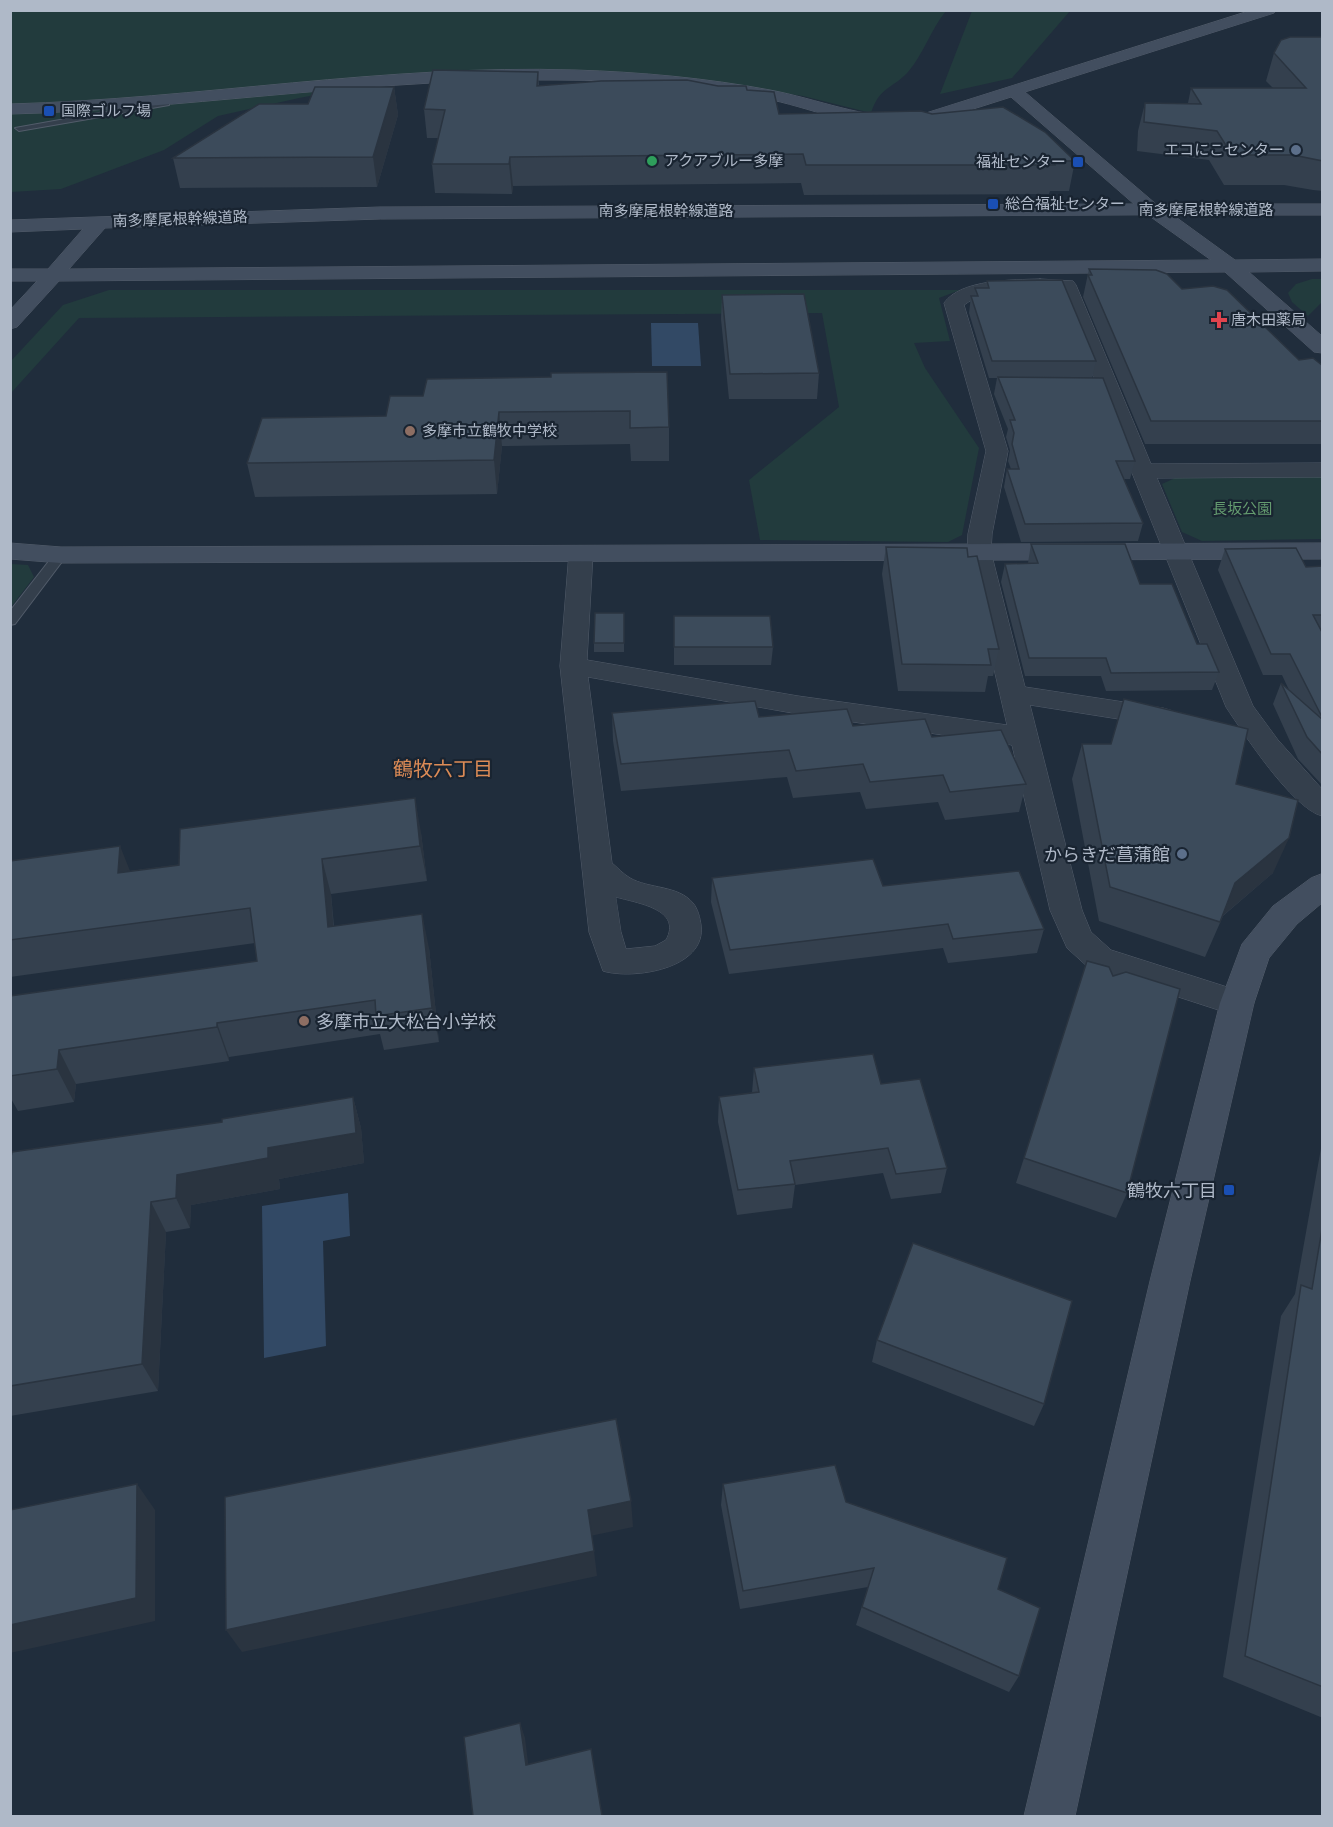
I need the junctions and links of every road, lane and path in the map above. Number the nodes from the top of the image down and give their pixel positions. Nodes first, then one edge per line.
1 (1269, 10) edge
2 (1015, 92) junction
3 (211, 96) junction
4 (10, 109) edge
5 (19, 128) dead end
6 (1323, 209) edge
7 (1152, 210) junction
8 (100, 222) junction
9 (10, 226) edge
10 (1229, 266) junction
11 (1323, 266) edge
12 (1200, 267) junction
13 (10, 275) edge
14 (54, 275) junction
15 (1220, 285) edge
16 (10, 323) edge
17 (1323, 347) edge
18 (1323, 470) edge
19 (1144, 471) junction
20 (10, 551) edge
21 (1323, 551) edge
22 (979, 552) junction
23 (1175, 552) junction
24 (581, 553) junction
25 (61, 555) junction
26 (10, 621) edge
27 (573, 666) junction
28 (1013, 694) junction
29 (1186, 720) edge
30 (1221, 726) edge
31 (1255, 731) junction
32 (1024, 737) junction
33 (1323, 806) edge
34 (596, 866) dead end
35 (1323, 886) edge
36 (1237, 1003) junction
37 (1049, 1816) edge

1 - 2 street
2 - 3 street
2 - 7 street
3 - 4 street
3 - 5 lane
6 - 7 street, 南多摩尾根幹線道路
7 - 8 street, 南多摩尾根幹線道路
7 - 10 street
7 - 12 street
8 - 9 street, 南多摩尾根幹線道路
8 - 14 street
10 - 11 street
10 - 12 street
10 - 17 street
12 - 14 street
12 - 15 street
13 - 14 street
14 - 16 street
18 - 19 street
19 - 22 street
19 - 23 street
20 - 25 street
21 - 23 street
22 - 23 street
22 - 24 street
22 - 28 street
23 - 31 street
24 - 25 street
24 - 27 street
25 - 26 lane
27 - 32 street
27 - 34 street
28 - 29 street
28 - 32 street
30 - 31 street
31 - 33 street
32 - 36 street
35 - 36 street
36 - 37 street

